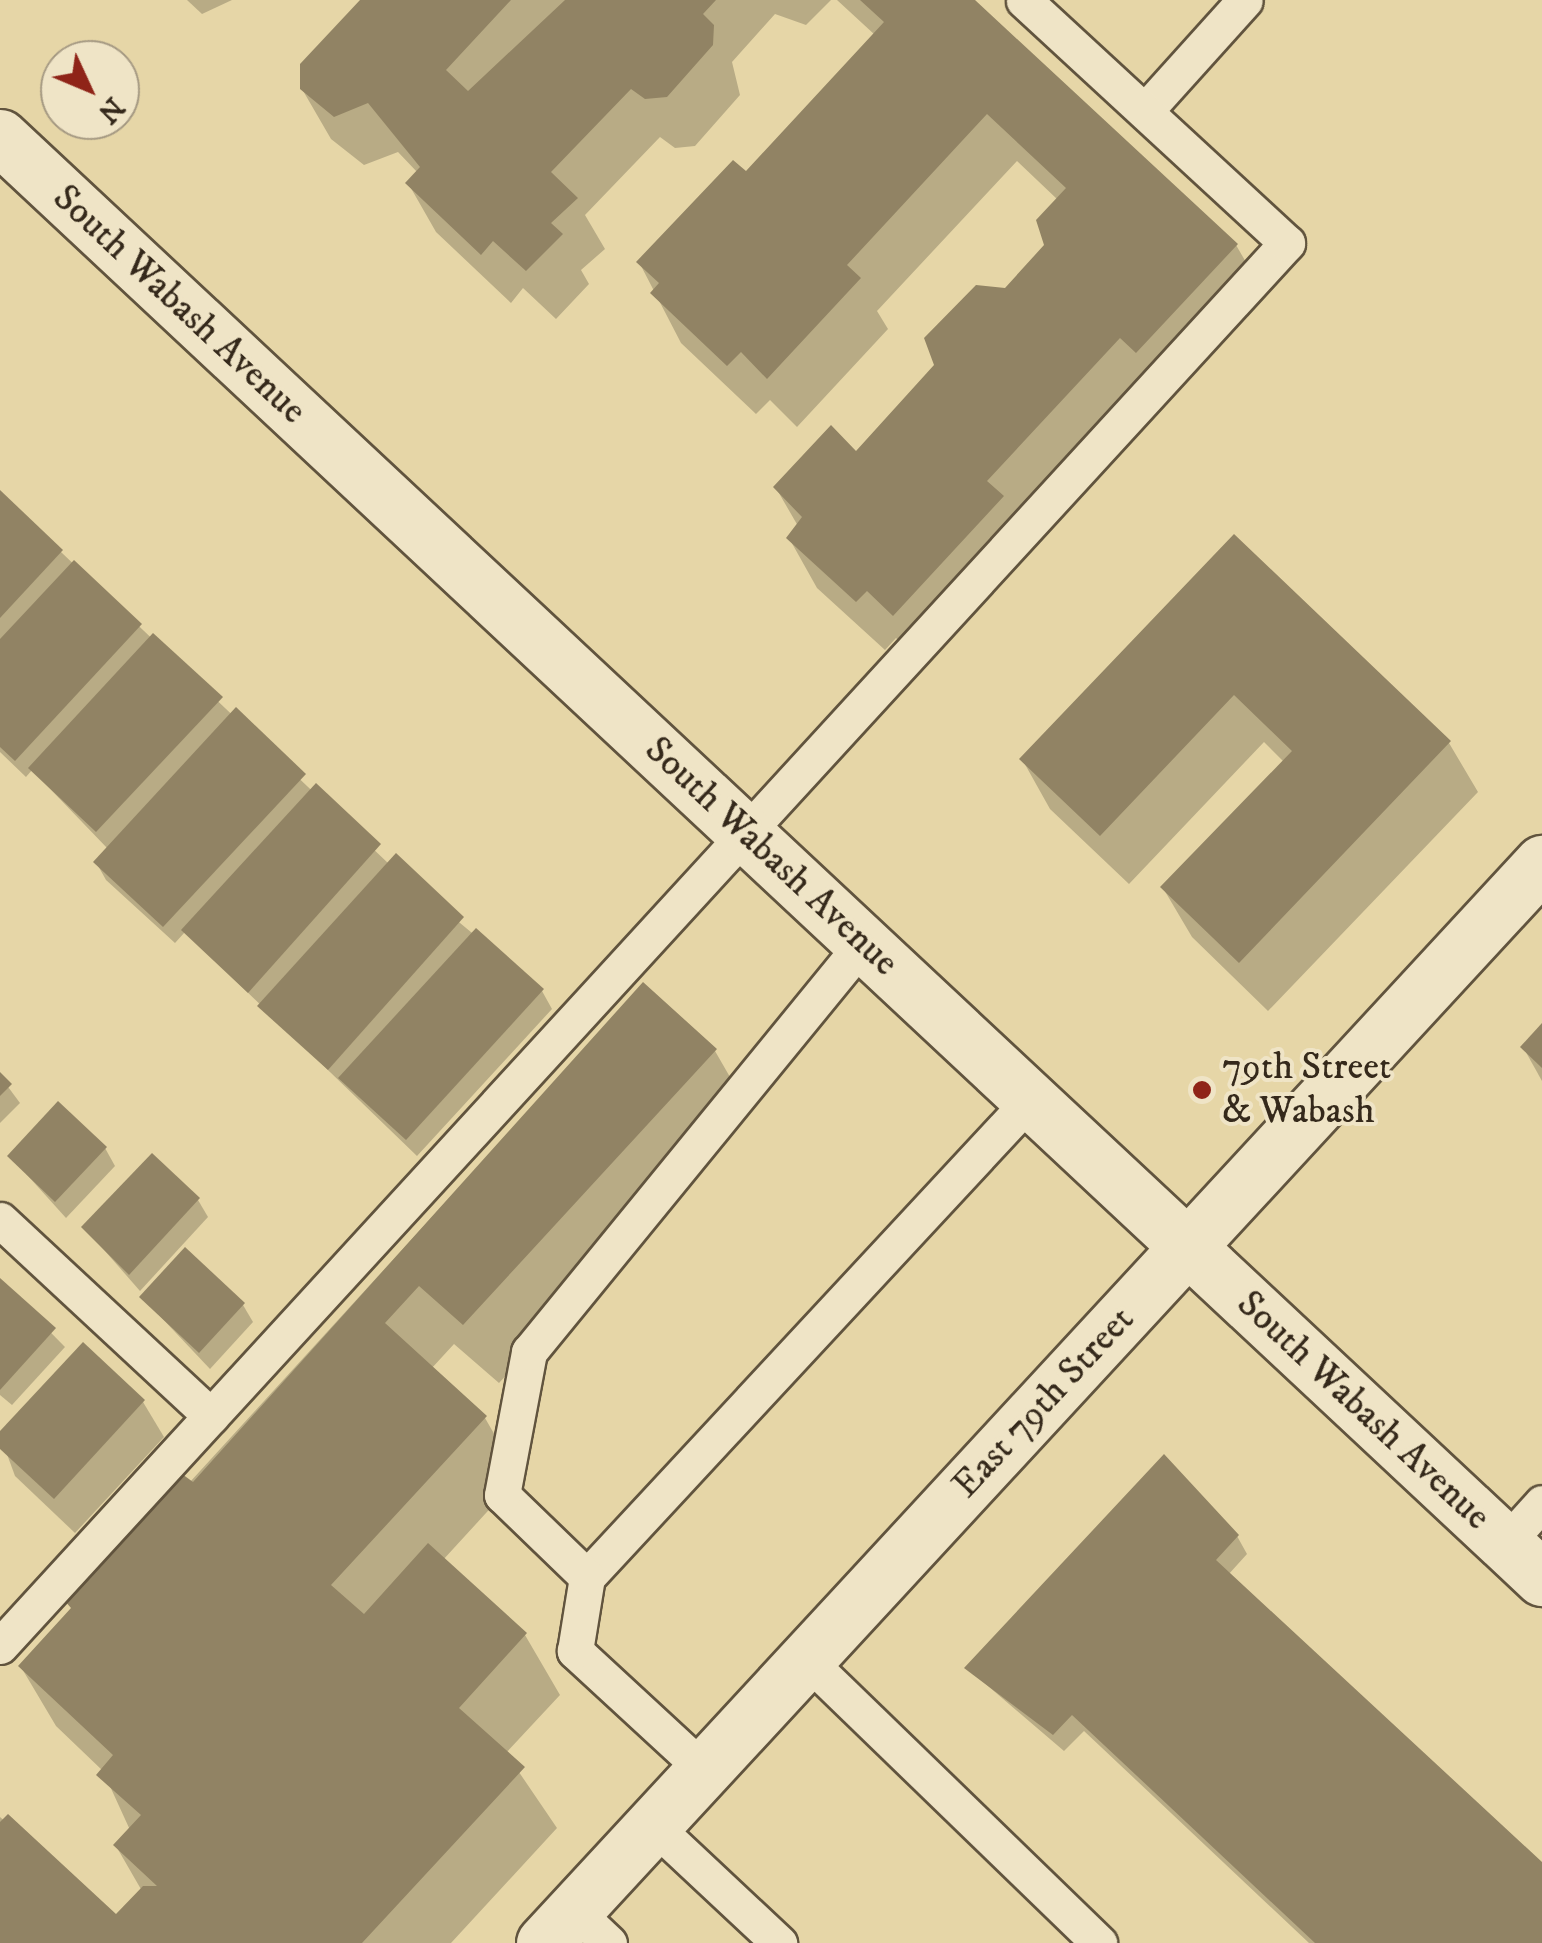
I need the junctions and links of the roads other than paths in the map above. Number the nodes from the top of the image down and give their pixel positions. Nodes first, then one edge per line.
1 (1024, 0) edge
2 (1245, 0) edge
3 (1145, 111) junction
4 (0, 138) edge
5 (746, 834) junction
6 (1542, 863) edge
7 (863, 943) junction
8 (1030, 1099) junction
9 (0, 1220) edge
10 (1188, 1246) junction
11 (211, 1416) junction
12 (1542, 1503) edge
13 (1524, 1561) edge
14 (587, 1578) junction
15 (0, 1646) edge
16 (807, 1660) junction
17 (704, 1770) junction
18 (653, 1825) junction
19 (576, 1932) edge
20 (779, 1943) edge
21 (1099, 1943) edge

1 - 3 lane
2 - 3 lane
3 - 5 lane
4 - 5 street, South Wabash Avenue
5 - 7 street, South Wabash Avenue
5 - 11 lane
6 - 10 street, East 79th Street
7 - 8 street, South Wabash Avenue
7 - 14 lane
8 - 10 street, South Wabash Avenue
8 - 14 lane
9 - 11 lane
10 - 13 street, South Wabash Avenue
10 - 16 street, East 79th Street
11 - 15 lane
12 - 13 lane
14 - 17 lane
16 - 17 street, East 79th Street
16 - 21 lane
17 - 18 street, East 79th Street
18 - 19 street, East 79th Street
18 - 20 lane

